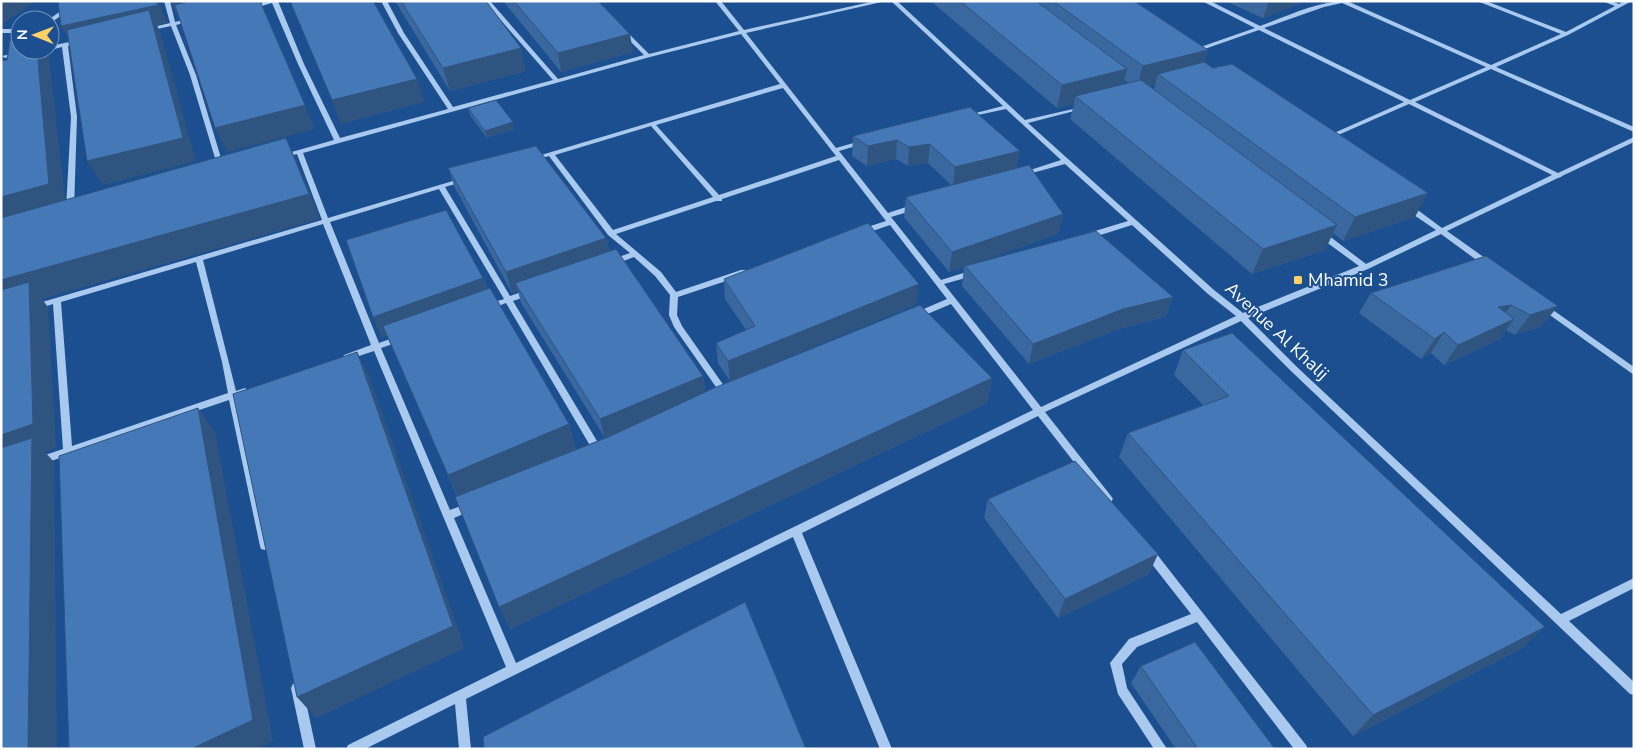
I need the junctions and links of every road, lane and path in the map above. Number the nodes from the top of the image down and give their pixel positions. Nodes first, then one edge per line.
1 (79, 1) edge
2 (167, 1) edge
3 (274, 1) edge
4 (384, 1) edge
5 (487, 1) edge
6 (718, 1) edge
7 (883, 1) edge
8 (894, 1) edge
9 (1205, 1) edge
10 (1342, 1) edge
11 (1480, 1) edge
12 (1605, 1) edge
13 (1630, 1) edge
14 (1619, 6) junction
15 (247, 7) edge
16 (60, 14) edge
17 (200, 18) edge
18 (173, 24) junction
19 (1259, 28) junction
20 (145, 29) edge
21 (621, 29) edge
22 (743, 32) junction
23 (1566, 34) junction
24 (90, 40) edge
25 (65, 45) junction
26 (60, 46) edge
27 (648, 56) junction
28 (1196, 59) edge
29 (1490, 67) junction
30 (557, 81) junction
31 (785, 85) junction
32 (1409, 102) junction
33 (1091, 106) edge
34 (1007, 107) junction
35 (452, 110) junction
36 (959, 119) edge
37 (1023, 122) junction
38 (652, 124) junction
39 (1634, 130) edge
40 (1634, 139) edge
41 (873, 140) edge
42 (338, 141) junction
43 (1318, 142) edge
44 (835, 150) junction
45 (298, 152) junction
46 (551, 154) junction
47 (280, 157) edge
48 (841, 157) junction
49 (1066, 161) junction
50 (523, 162) edge
51 (232, 170) edge
52 (222, 173) junction
53 (213, 176) edge
54 (1019, 176) edge
55 (1559, 176) junction
56 (468, 178) edge
57 (441, 186) junction
58 (719, 199) junction
59 (1403, 203) edge
60 (925, 204) edge
61 (79, 212) edge
62 (889, 219) junction
63 (326, 220) junction
64 (1133, 222) junction
65 (1317, 231) edge
66 (1442, 231) junction
67 (611, 233) junction
68 (855, 234) edge
69 (1078, 239) edge
70 (636, 254) junction
71 (200, 258) junction
72 (608, 264) edge
73 (1365, 267) junction
74 (755, 268) edge
75 (986, 268) edge
76 (1498, 272) edge
77 (940, 283) junction
78 (535, 290) edge
79 (674, 295) junction
80 (508, 300) junction
81 (952, 300) junction
82 (57, 301) junction
83 (1538, 302) edge
84 (29, 309) edge
85 (479, 310) edge
86 (1242, 317) junction
87 (907, 319) edge
88 (414, 333) edge
89 (376, 347) junction
90 (340, 359) edge
91 (1634, 372) edge
92 (251, 389) edge
93 (727, 395) edge
94 (233, 396) junction
95 (1040, 411) junction
96 (68, 451) junction
97 (598, 451) edge
98 (26, 466) edge
99 (69, 470) edge
100 (483, 500) edge
101 (1113, 506) edge
102 (448, 516) junction
103 (796, 531) junction
104 (1144, 545) edge
105 (267, 554) edge
106 (1634, 583) edge
107 (1199, 616) junction
108 (1561, 620) junction
109 (513, 670) junction
110 (295, 680) edge
111 (1634, 690) edge
112 (460, 696) junction
113 (310, 749) edge
114 (352, 749) edge
115 (465, 749) edge
116 (886, 749) edge
117 (1161, 749) edge
118 (1302, 749) edge

1 - 16 street
2 - 18 street
3 - 15 street
3 - 42 street
4 - 35 street
5 - 30 street
6 - 22 street
7 - 22 street
8 - 34 street, Avenue Al Khalij
9 - 19 street
10 - 19 street
10 - 29 street
11 - 23 street
12 - 14 street
13 - 14 street
14 - 23 street
17 - 18 street
18 - 20 street
18 - 52 street
19 - 28 street
19 - 32 street
21 - 27 street
22 - 27 street
22 - 31 street
23 - 29 street
24 - 25 street
25 - 26 street
25 - 61 street
27 - 30 street
29 - 32 street
29 - 39 street
30 - 35 street
31 - 38 street
31 - 44 street
32 - 43 street
32 - 55 street
33 - 37 street
34 - 36 street
34 - 37 street, Avenue Al Khalij
35 - 42 street
37 - 49 street, Avenue Al Khalij
38 - 46 street
38 - 58 street
40 - 55 street
41 - 44 street
42 - 45 street
44 - 48 street
45 - 47 street
45 - 63 street
46 - 50 street
46 - 67 street
48 - 58 street
48 - 62 street
49 - 54 street
49 - 64 street, Avenue Al Khalij
51 - 52 street
52 - 53 street
55 - 66 street
56 - 57 street
57 - 63 street
57 - 80 street
58 - 67 street
59 - 66 street
60 - 62 street
62 - 68 street
62 - 77 street
63 - 71 street
63 - 89 street
64 - 69 street
64 - 86 street, Avenue Al Khalij
65 - 73 street
66 - 73 street
66 - 76 street
67 - 70 street
70 - 72 street
70 - 79 street
71 - 82 street
71 - 94 street
73 - 86 street
74 - 79 street
75 - 77 street
77 - 81 street
78 - 80 street
79 - 93 street
80 - 85 street
80 - 97 street
81 - 87 street
81 - 95 street
82 - 84 street
82 - 96 street
83 - 91 street
86 - 95 street
86 - 108 street, Avenue Al Khalij
88 - 89 street
89 - 90 street
89 - 102 street
92 - 94 street
94 - 96 street
94 - 105 street
95 - 101 street
95 - 103 street
96 - 98 street
96 - 99 street
100 - 102 street
102 - 109 street
103 - 109 street
103 - 116 street
104 - 107 street
106 - 108 street
107 - 117 street
107 - 118 street
108 - 111 street, Avenue Al Khalij
109 - 112 street
110 - 113 street
112 - 114 street
112 - 115 street

